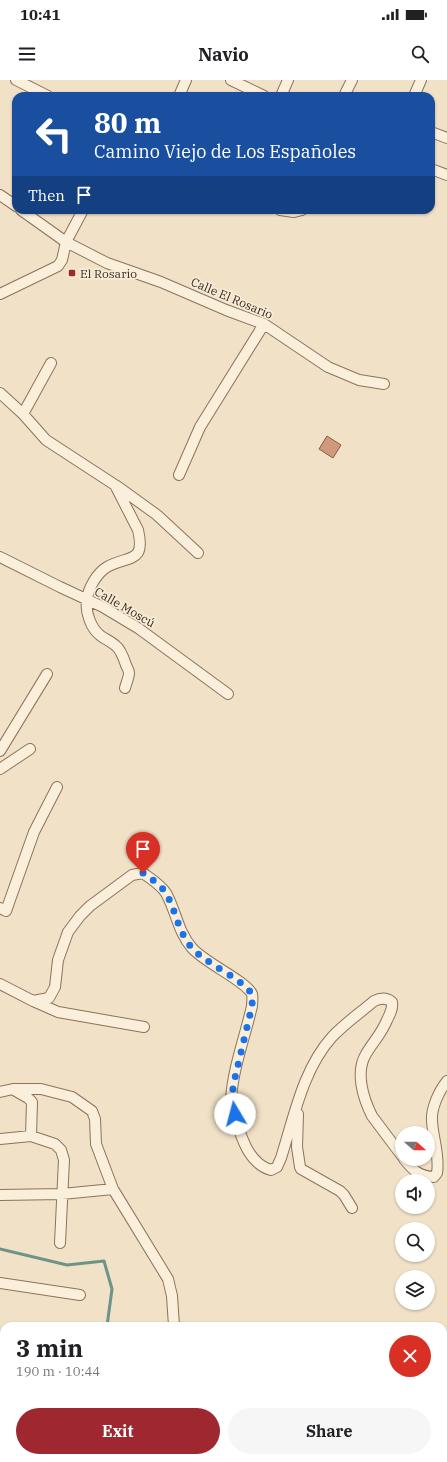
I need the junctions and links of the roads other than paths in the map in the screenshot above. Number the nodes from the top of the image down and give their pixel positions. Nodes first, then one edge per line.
1 (16, 80) edge
2 (186, 80) edge
3 (231, 80) edge
4 (288, 80) edge
5 (352, 80) edge
6 (421, 80) edge
7 (40, 92) edge
8 (181, 92) edge
9 (256, 92) edge
10 (283, 92) edge
11 (346, 92) edge
12 (416, 92) edge
13 (435, 134) edge
14 (447, 138) edge
15 (435, 171) edge
16 (447, 175) edge
17 (0, 195) edge
18 (12, 203) edge
19 (27, 214) edge
20 (81, 214) edge
21 (66, 242) junction
22 (0, 294) edge
23 (264, 324) junction
24 (52, 362) dead end
25 (384, 384) dead end
26 (0, 393) edge
27 (23, 414) junction
28 (179, 475) dead end
29 (115, 485) junction
30 (198, 553) dead end
31 (0, 556) edge
32 (87, 599) junction
33 (47, 674) dead end
34 (124, 688) dead end
35 (228, 694) dead end
36 (30, 749) dead end
37 (0, 751) edge
38 (0, 769) edge
39 (57, 787) dead end
40 (0, 908) edge
41 (0, 984) edge
42 (33, 1001) junction
43 (144, 1026) dead end
44 (447, 1081) edge
45 (13, 1089) junction
46 (0, 1092) edge
47 (298, 1102) junction
48 (433, 1126) edge
49 (31, 1136) junction
50 (435, 1136) edge
51 (0, 1138) edge
52 (395, 1147) edge
53 (410, 1166) edge
54 (113, 1189) junction
55 (62, 1194) junction
56 (0, 1195) edge
57 (352, 1208) dead end
58 (60, 1243) dead end
59 (0, 1283) edge
60 (80, 1295) dead end
61 (174, 1322) edge

1 - 7 street
2 - 8 street
3 - 9 street
4 - 10 street
5 - 11 street
6 - 12 street
13 - 14 street
15 - 16 street
17 - 18 street
19 - 21 street, Calle El Rosario
20 - 21 street
21 - 22 street
21 - 23 street, Calle El Rosario
23 - 25 street, Calle El Rosario
23 - 28 street
24 - 27 street
26 - 27 street
27 - 29 street
29 - 30 street
29 - 32 street
31 - 32 street, Calle Moscú
32 - 34 street
32 - 35 street, Calle Moscú
33 - 37 street
36 - 38 street
39 - 40 street
41 - 42 street
42 - 43 street
42 - 47 street
44 - 48 street
45 - 46 street
45 - 49 street
45 - 54 street
47 - 52 street
47 - 57 street
49 - 51 street
49 - 55 street
50 - 53 street
54 - 55 street
54 - 61 street
55 - 56 street
55 - 58 street
59 - 60 street

